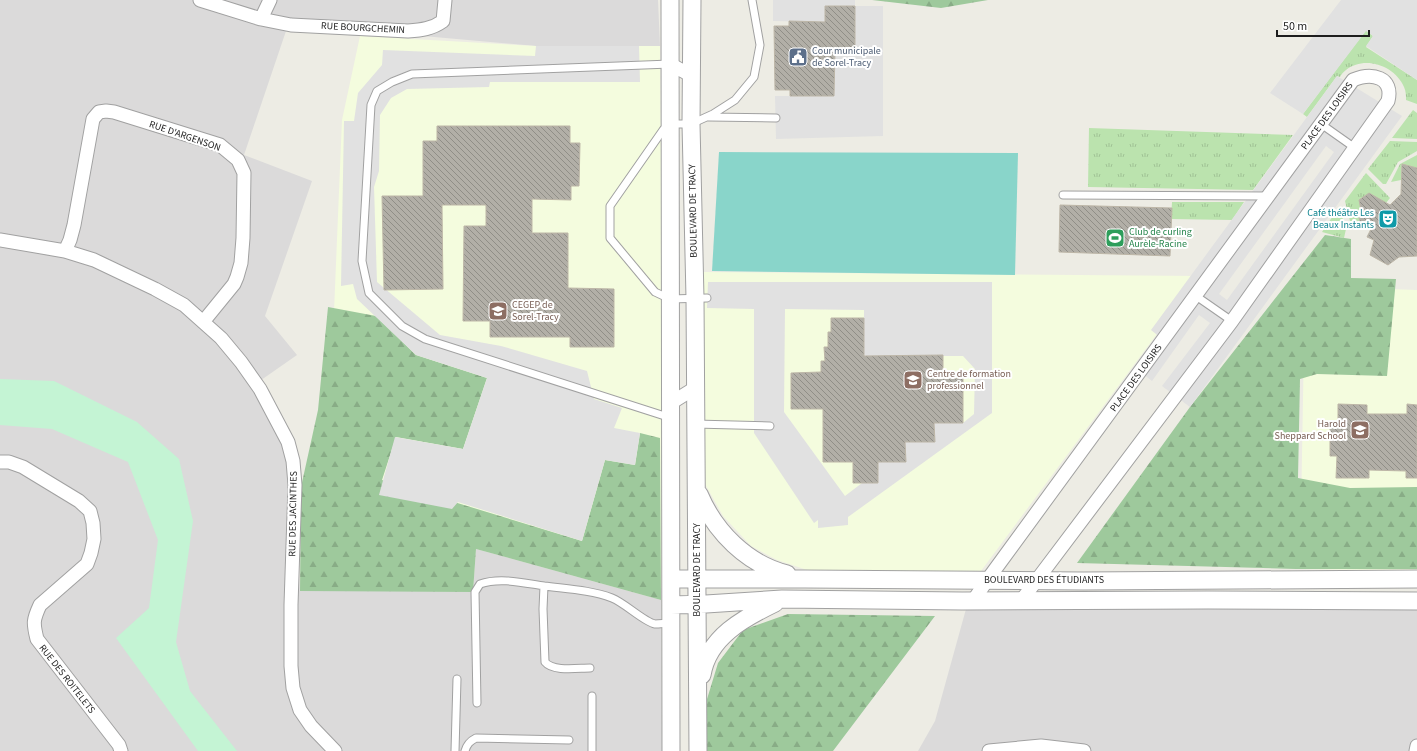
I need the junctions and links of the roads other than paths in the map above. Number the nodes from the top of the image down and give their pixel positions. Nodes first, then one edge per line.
1 (200, 0) edge
2 (270, 0) edge
3 (445, 0) edge
4 (670, 0) edge
5 (692, 0) edge
6 (752, 0) edge
7 (261, 18) junction
8 (670, 64) junction
9 (692, 76) junction
10 (776, 118) dead end
11 (699, 121) junction
12 (669, 124) junction
13 (1321, 124) junction
14 (1355, 148) junction
15 (1063, 195) dead end
16 (1268, 196) junction
17 (0, 240) edge
18 (65, 251) junction
19 (1196, 296) junction
20 (701, 298) junction
21 (670, 299) junction
22 (1232, 321) junction
23 (202, 322) junction
24 (695, 388) junction
25 (671, 411) junction
26 (695, 424) junction
27 (770, 426) dead end
28 (0, 462) edge
29 (696, 489) junction
30 (671, 579) junction
31 (697, 579) junction
32 (805, 579) junction
33 (988, 579) junction
34 (1417, 579) edge
35 (1037, 580) junction
36 (544, 586) junction
37 (782, 599) junction
38 (1022, 601) junction
39 (1417, 601) edge
40 (973, 602) junction
41 (671, 605) junction
42 (697, 605) junction
43 (671, 624) junction
44 (590, 668) dead end
45 (457, 679) dead end
46 (698, 695) junction
47 (592, 696) dead end
48 (477, 703) dead end
49 (568, 740) dead end
50 (1417, 746) edge
51 (121, 751) edge
52 (335, 751) edge
53 (456, 751) edge
54 (465, 751) edge
55 (592, 751) edge
56 (671, 751) edge
57 (698, 751) edge
58 (989, 751) edge
59 (1084, 751) edge
60 (1416, 751) edge

1 - 7 street
2 - 7 street
3 - 7 street, RUE BOURGCHEMIN
4 - 8 street
5 - 9 street, BOULEVARD DE TRACY
6 - 11 lane
8 - 9 street
8 - 12 street
8 - 25 lane
9 - 11 street, BOULEVARD DE TRACY
10 - 11 lane
11 - 12 lane
11 - 20 street, BOULEVARD DE TRACY
12 - 21 street
12 - 21 lane
13 - 14 lane
13 - 14 street, PLACE DES LOISIRS
13 - 16 street, PLACE DES LOISIRS
14 - 22 street, PLACE DES LOISIRS
15 - 16 lane
16 - 19 street, PLACE DES LOISIRS
17 - 18 street, RUE DES JACINTHES
18 - 23 street, RUE DES JACINTHES
18 - 23 street, RUE D'ARGENSON
19 - 22 lane
19 - 33 street, PLACE DES LOISIRS
20 - 21 lane
20 - 24 street, BOULEVARD DE TRACY
21 - 25 street
22 - 35 street, PLACE DES LOISIRS
23 - 52 street, RUE DES JACINTHES
24 - 25 street
24 - 26 street, BOULEVARD DE TRACY
25 - 30 street
26 - 27 lane
26 - 29 street, BOULEVARD DE TRACY
28 - 51 street, RUE DES ROITELETS
29 - 31 street, BOULEVARD DE TRACY
29 - 32 street
30 - 31 street, BOULEVARD DES ÉTUDIANTS
30 - 41 street
31 - 32 street, BOULEVARD DES ÉTUDIANTS
31 - 42 street, BOULEVARD DE TRACY
32 - 33 street, BOULEVARD DES ÉTUDIANTS
33 - 35 street, BOULEVARD DES ÉTUDIANTS
33 - 40 street, PLACE DES LOISIRS
34 - 35 street, BOULEVARD DES ÉTUDIANTS
35 - 38 street, PLACE DES LOISIRS
36 - 43 lane
36 - 44 lane
36 - 48 lane
37 - 40 street, BOULEVARD DES ÉTUDIANTS
37 - 42 street, BOULEVARD DES ÉTUDIANTS
37 - 46 street
38 - 39 street, BOULEVARD DES ÉTUDIANTS
38 - 40 street, BOULEVARD DES ÉTUDIANTS
41 - 42 street, BOULEVARD DES ÉTUDIANTS
41 - 43 street
42 - 46 street, BOULEVARD DE TRACY
43 - 56 street
45 - 53 lane
46 - 57 street, BOULEVARD DE TRACY
47 - 55 lane
49 - 54 lane
50 - 60 street
58 - 59 street

